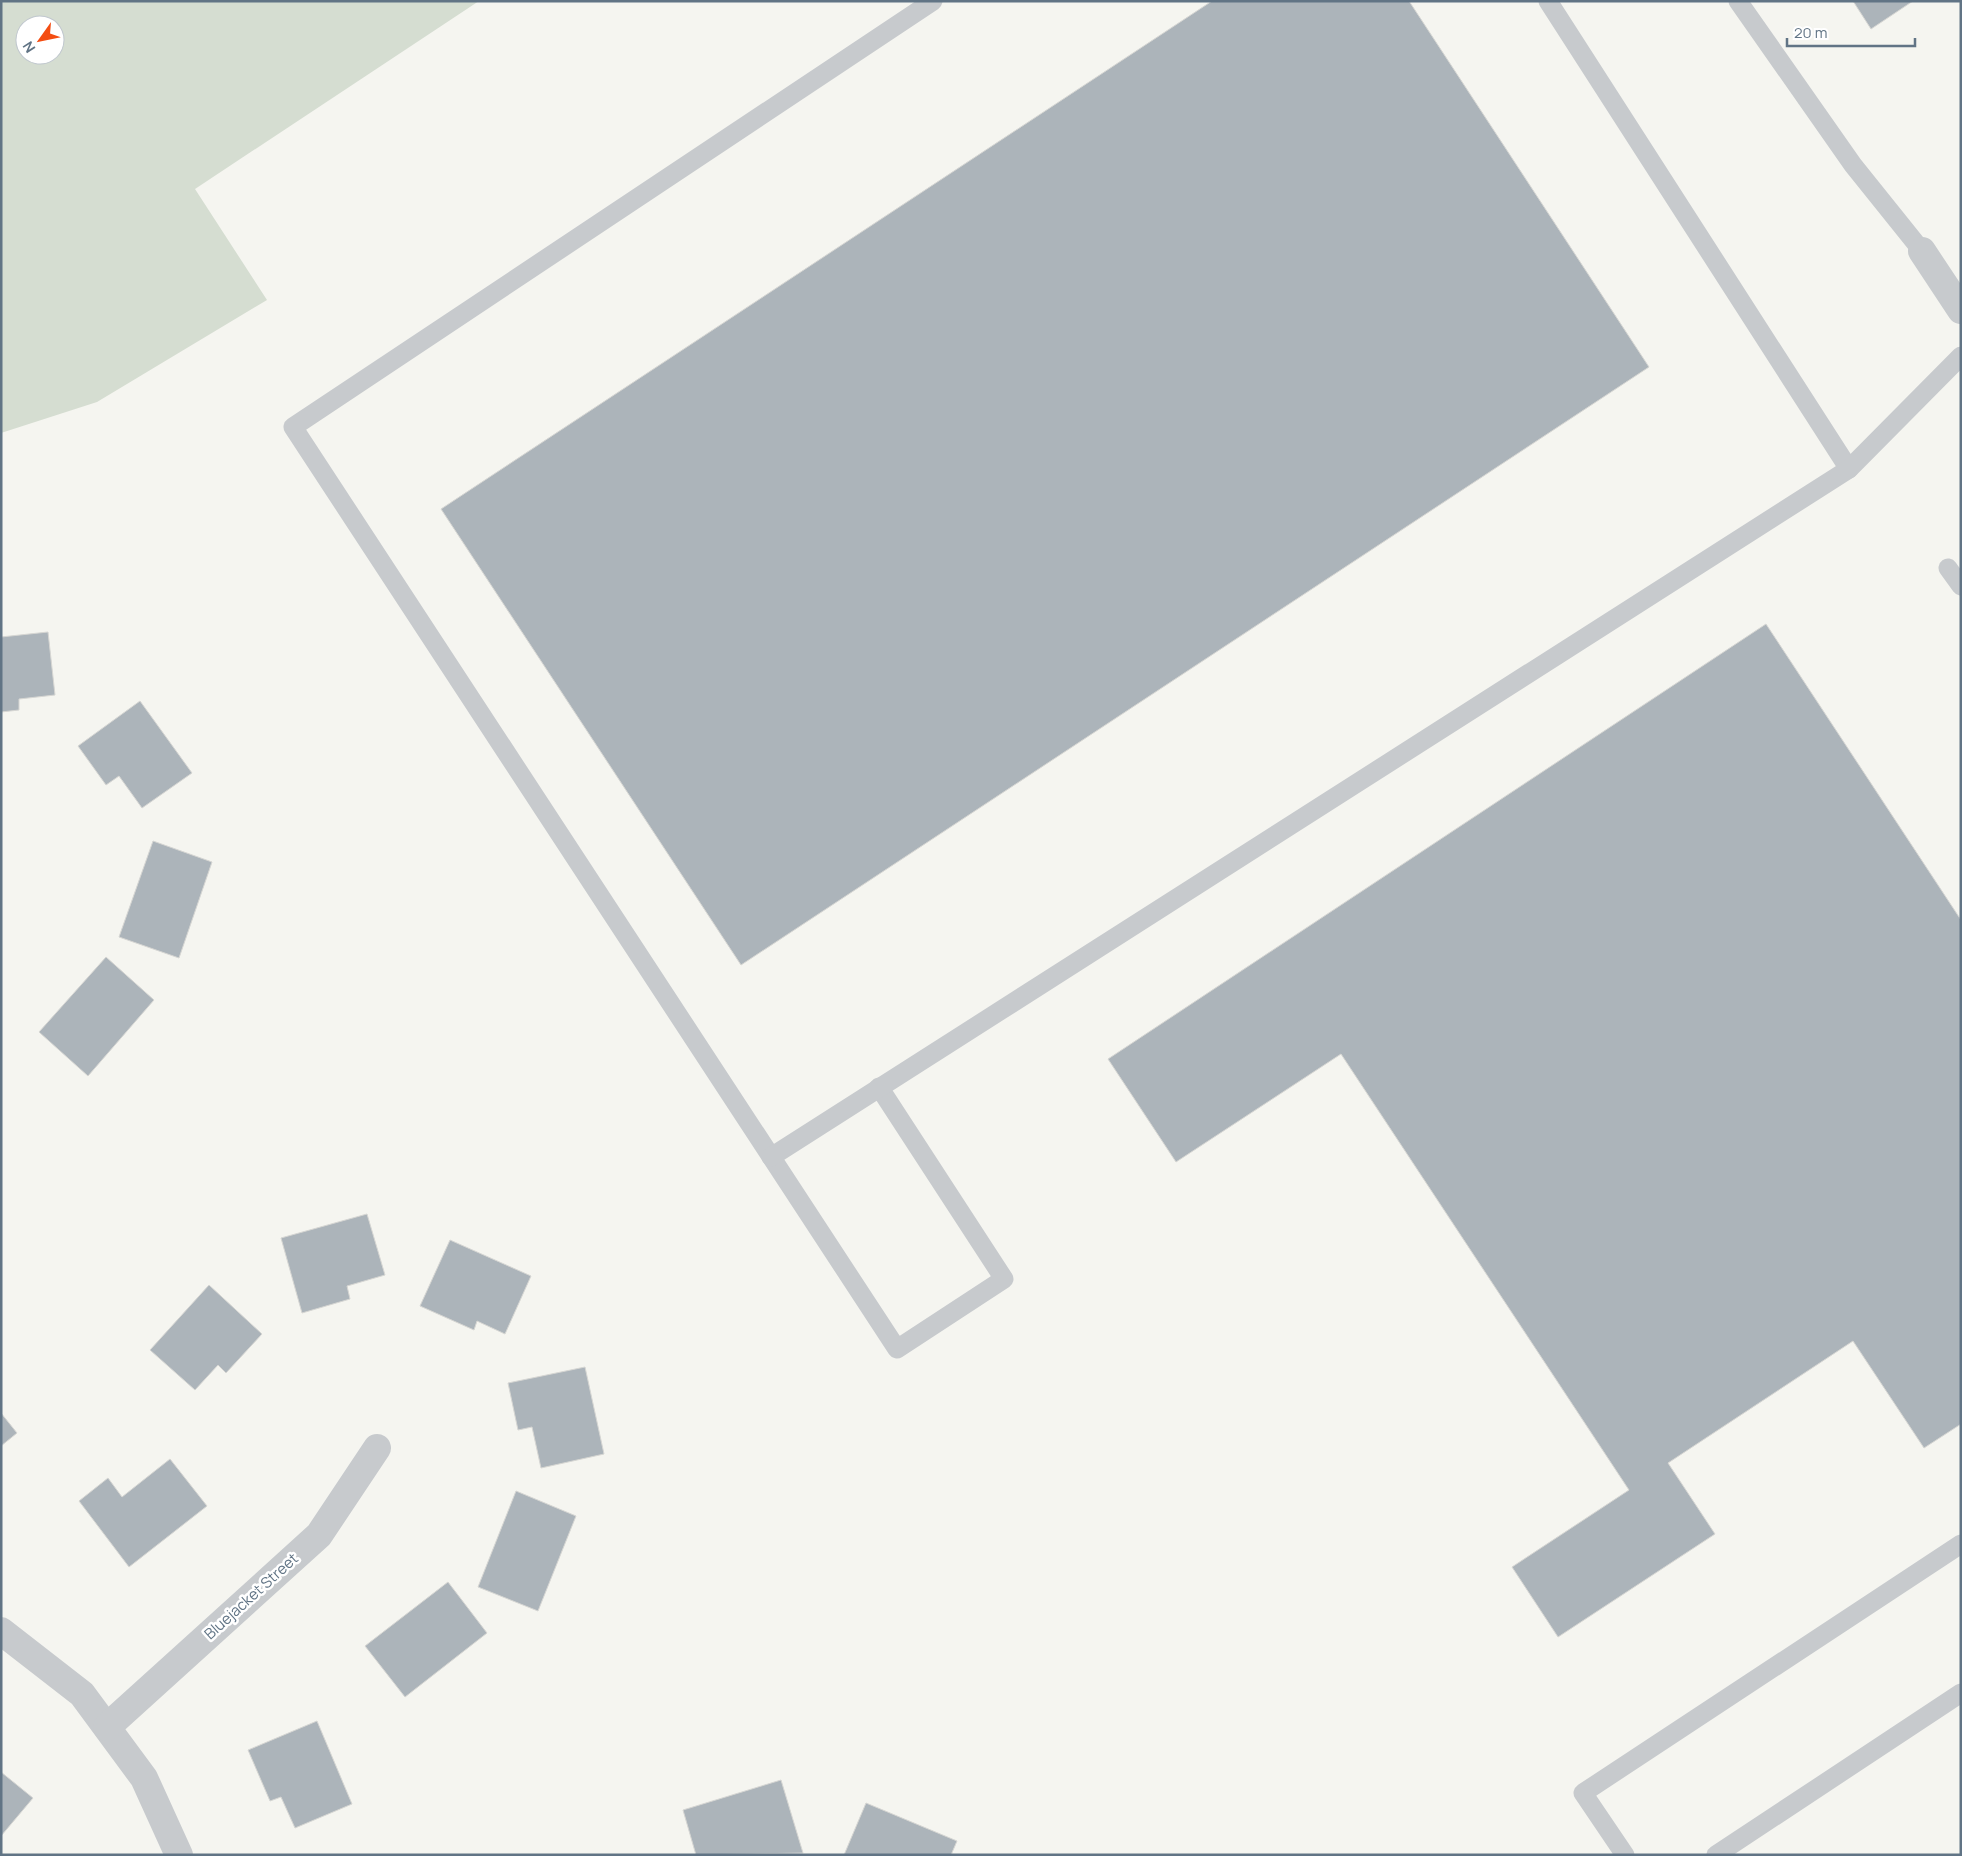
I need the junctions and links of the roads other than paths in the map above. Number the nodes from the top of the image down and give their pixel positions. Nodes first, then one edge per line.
1 (933, 1) edge
2 (1548, 1) edge
3 (1738, 1) edge
4 (1922, 251) joint
5 (1961, 310) edge
6 (1961, 356) edge
7 (1848, 469) junction
8 (1948, 568) dead end
9 (1961, 586) edge
10 (880, 1087) junction
11 (770, 1156) junction
12 (377, 1448) dead end
13 (1961, 1544) edge
14 (1, 1631) edge
15 (1961, 1693) edge
16 (107, 1727) junction
17 (179, 1855) edge
18 (1625, 1855) edge
19 (1716, 1855) edge

1 - 11 lane
2 - 7 lane
3 - 4 lane
4 - 5 street
6 - 7 lane
7 - 10 lane
8 - 9 lane
10 - 11 lane
10 - 11 lane
12 - 16 street, Bluejacket Street
13 - 18 lane
14 - 16 street
15 - 19 lane
16 - 17 street

